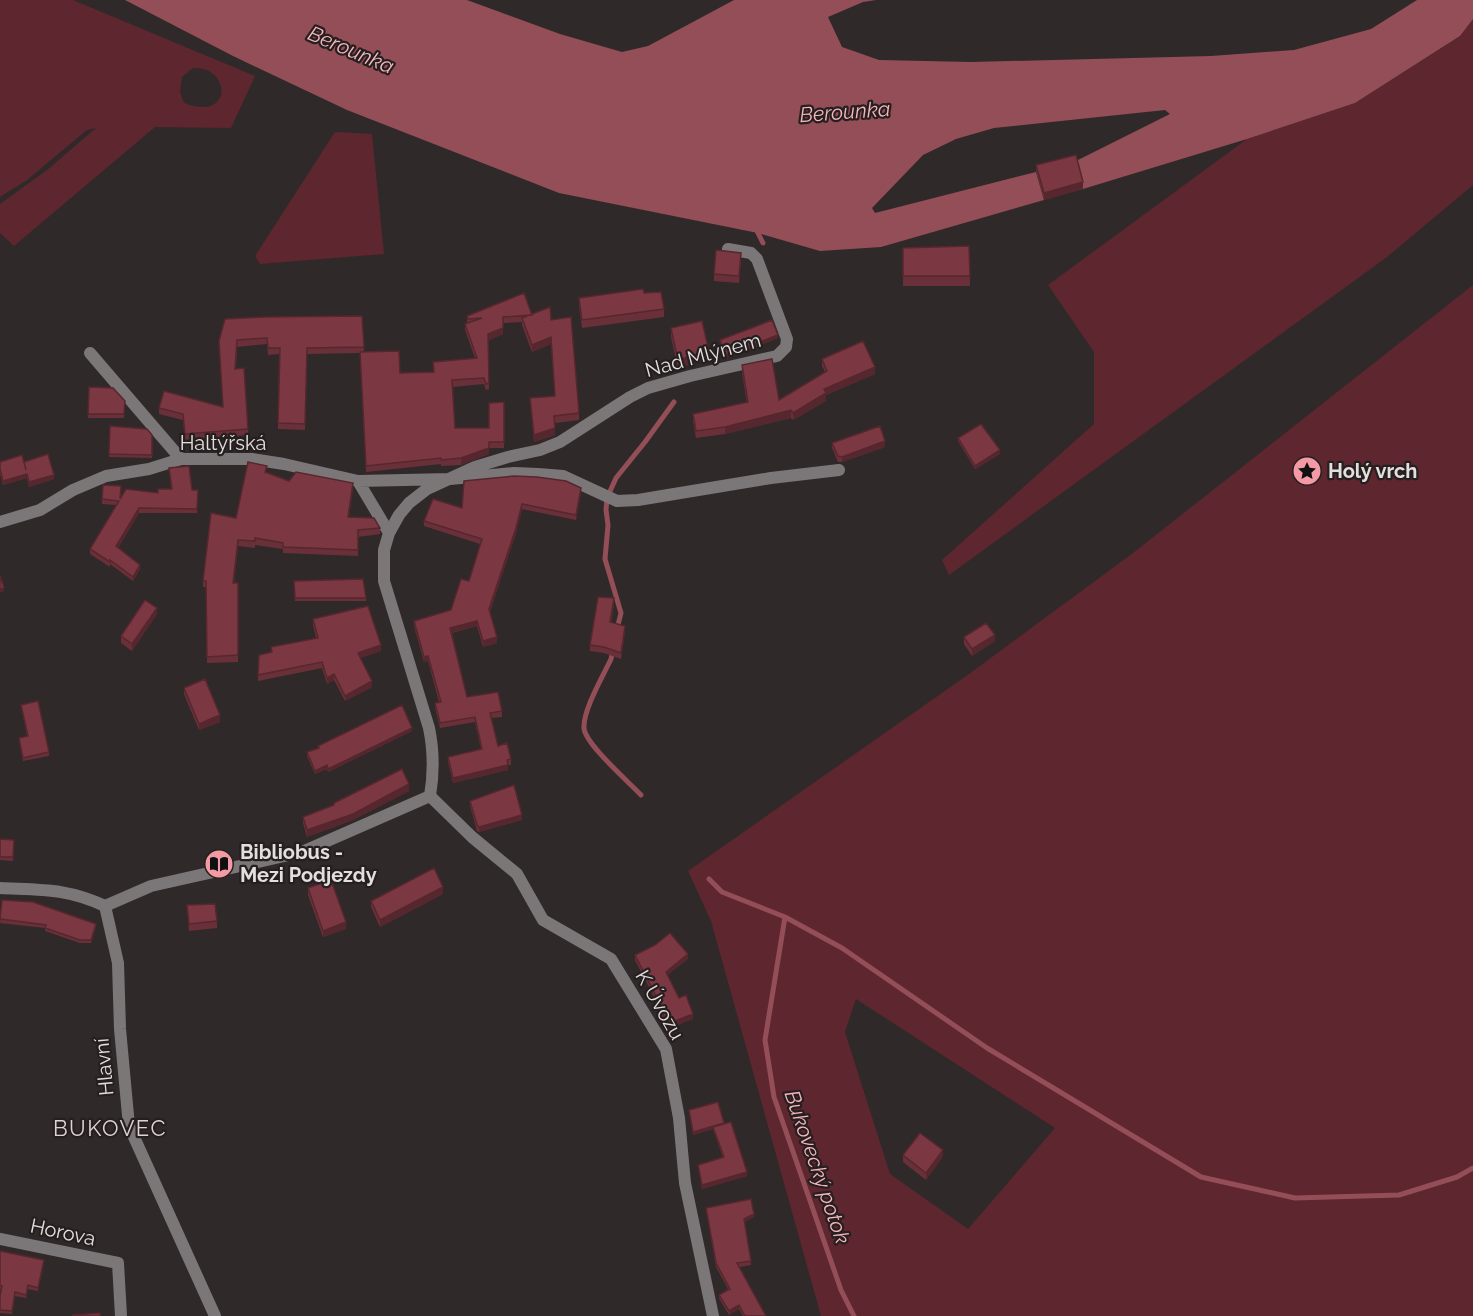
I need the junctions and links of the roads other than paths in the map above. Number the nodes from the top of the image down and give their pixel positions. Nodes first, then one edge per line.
1 (728, 249) edge
2 (90, 353) dead end
3 (181, 459) junction
4 (839, 470) dead end
5 (450, 479) junction
6 (358, 481) junction
7 (0, 522) edge
8 (389, 533) junction
9 (430, 796) junction
10 (0, 888) edge
11 (105, 906) junction
12 (0, 1239) edge
13 (121, 1316) edge
14 (215, 1316) edge
15 (713, 1316) edge

1 - 5 street, Nad Mlýnem
2 - 3 street
3 - 6 street, Haltýřská
3 - 7 street, Haltýřská
4 - 5 street, Haltýřská
5 - 6 street, Haltýřská
5 - 8 street
6 - 8 street
8 - 9 street
9 - 11 street
9 - 15 street, K Úvozu
10 - 11 street
11 - 14 street, Hlavní
12 - 13 street, Horova

